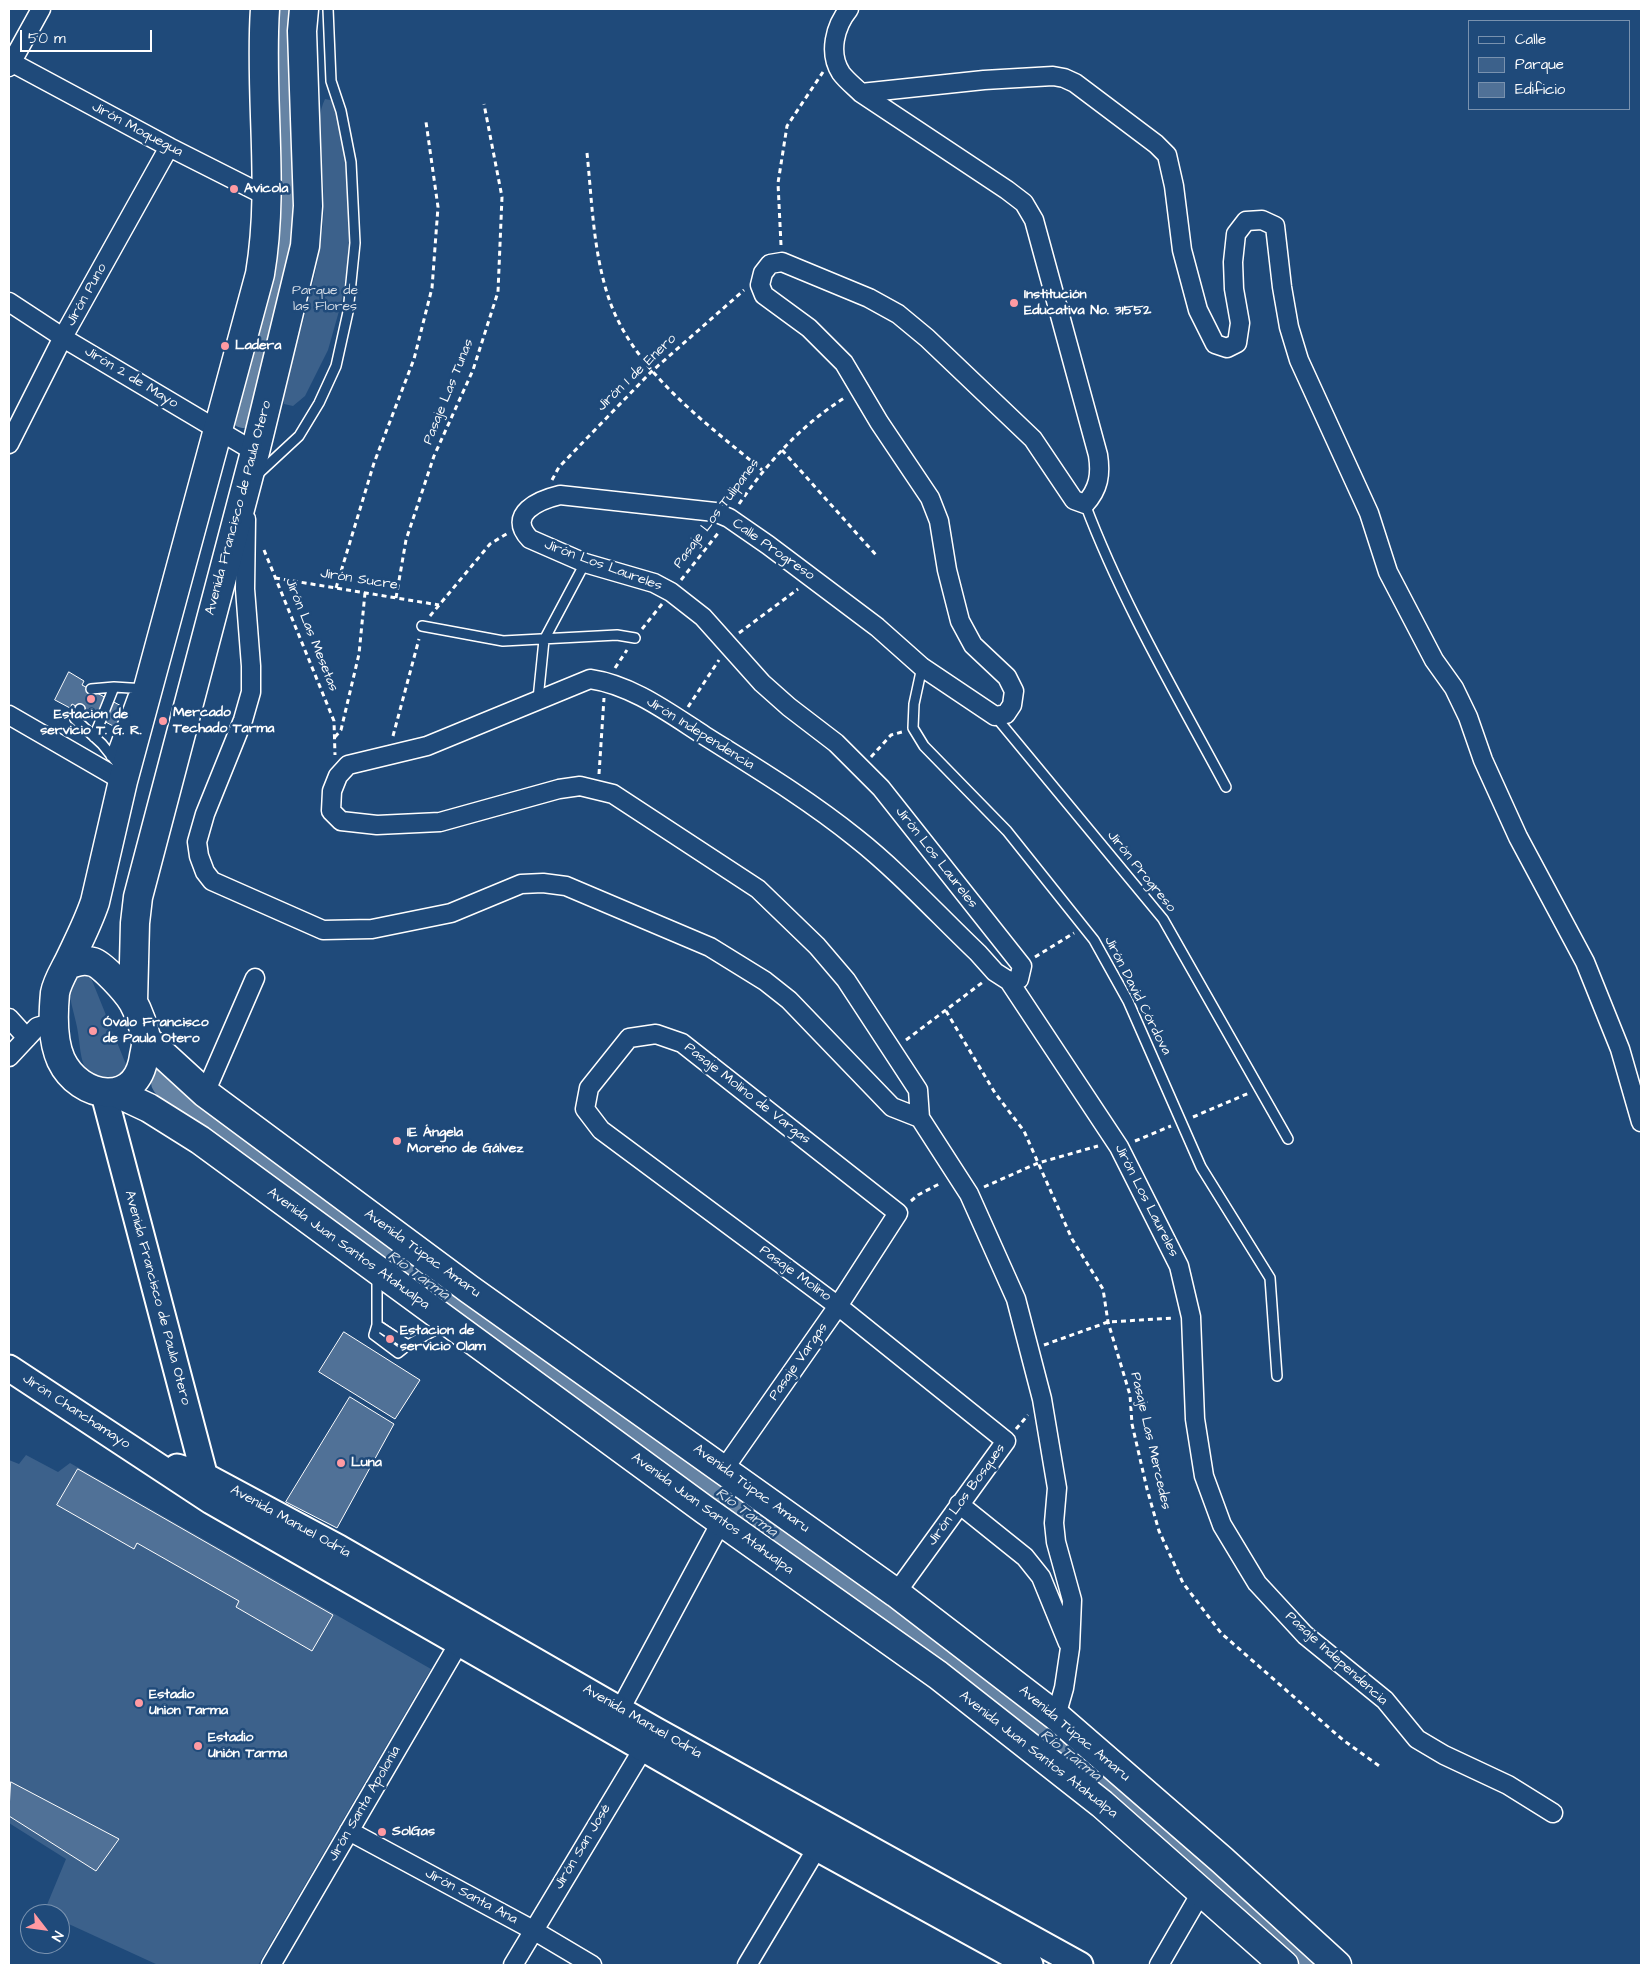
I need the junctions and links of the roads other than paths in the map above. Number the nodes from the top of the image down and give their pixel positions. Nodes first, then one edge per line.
1 (41, 9) edge
2 (264, 9) edge
3 (304, 9) edge
4 (328, 9) edge
5 (839, 9) edge
6 (849, 9) edge
7 (837, 29) junction
8 (10, 64) edge
9 (861, 93) junction
10 (168, 147) junction
11 (266, 196) junction
12 (9, 302) edge
13 (63, 337) junction
14 (220, 430) junction
15 (9, 444) edge
16 (255, 452) junction
17 (246, 485) junction
18 (1084, 504) junction
19 (521, 525) joint
20 (585, 563) junction
21 (422, 626) road end
22 (635, 638) road end
23 (544, 640) junction
24 (922, 667) junction
25 (114, 687) junction
26 (91, 689) dead end
27 (142, 689) junction
28 (538, 699) junction
29 (80, 709) dead end
30 (9, 715) edge
31 (995, 716) junction
32 (94, 737) junction
33 (120, 770) junction
34 (1226, 787) dead end
35 (67, 965) junction
36 (1002, 977) junction
37 (255, 978) dead end
38 (133, 1002) junction
39 (9, 1018) edge
40 (54, 1022) junction
41 (28, 1038) junction
42 (146, 1039) junction
43 (9, 1057) edge
44 (205, 1093) junction
45 (111, 1094) junction
46 (585, 1109) joint
47 (920, 1118) junction
48 (1641, 1122) edge
49 (1288, 1139) dead end
50 (898, 1213) joint
51 (377, 1270) junction
52 (838, 1306) junction
53 (1191, 1317) joint
54 (449, 1323) junction
55 (9, 1368) edge
56 (1277, 1376) dead end
57 (1006, 1441) joint
58 (144, 1456) junction
59 (724, 1469) junction
60 (205, 1476) junction
61 (212, 1501) junction
62 (959, 1504) junction
63 (721, 1522) junction
64 (386, 1588) junction
65 (896, 1593) junction
66 (459, 1642) junction
67 (1070, 1648) junction
68 (1056, 1716) junction
69 (615, 1719) junction
70 (649, 1739) junction
71 (1553, 1813) dead end
72 (349, 1831) junction
73 (808, 1834) junction
74 (848, 1852) junction
75 (1202, 1891) junction
76 (533, 1930) junction
77 (271, 1965) edge
78 (513, 1965) edge
79 (592, 1965) edge
80 (747, 1965) edge
81 (1030, 1965) edge
82 (1080, 1965) edge
83 (1159, 1965) edge
84 (1284, 1965) edge
85 (1337, 1965) edge

1 - 8 street
2 - 11 highway
3 - 16 highway, Avenida Francisco de Paula Otero
4 - 17 lane
5 - 7 street
6 - 7 street
7 - 9 street
8 - 10 street, Jirón Moquegua
9 - 18 street
9 - 48 street
10 - 11 street, Jirón Moquegua
10 - 13 street, Jirón Puno
11 - 14 highway
12 - 13 street, Jirón 2 de Mayo
13 - 14 street, Jirón 2 de Mayo
13 - 15 street, Jirón Puno
14 - 16 street, Jirón 2 de Mayo
14 - 27 highway
16 - 17 highway, Avenida Francisco de Paula Otero
17 - 38 highway, Avenida Francisco de Paula Otero
17 - 47 street
18 - 31 street
18 - 34 lane
19 - 20 street, Jirón Los Laureles
19 - 24 street, Calle Progreso
20 - 23 lane
20 - 36 street, Jirón Los Laureles
21 - 23 lane
22 - 23 lane
23 - 28 lane
24 - 31 street, Calle Progreso
24 - 56 lane, Jirón David Córdova
25 - 26 lane
25 - 27 lane
25 - 32 lane
27 - 33 highway
28 - 36 street, Jirón Independencia
28 - 47 street, Jirón Independencia
29 - 32 lane
30 - 33 street
31 - 49 lane, Jirón Progreso
32 - 33 lane
33 - 35 highway
35 - 38 highway
35 - 40 highway
36 - 53 street, Jirón Los Laureles
37 - 44 street
38 - 42 highway
39 - 41 street
40 - 41 street
40 - 45 highway
41 - 43 street
42 - 44 highway, Avenida Túpac Amaru
42 - 45 highway
44 - 59 highway, Avenida Túpac Amaru
45 - 51 highway, Avenida Juan Santos Atahualpa
45 - 60 main road, Avenida Francisco de Paula Otero
46 - 50 street, Pasaje Molino de Vargas
46 - 52 street, Pasaje Molino
47 - 67 street
50 - 52 street, Pasaje Vargas
51 - 54 highway, Avenida Juan Santos Atahualpa
51 - 54 lane
52 - 57 street, Pasaje Molino
52 - 59 street, Pasaje Vargas
53 - 71 street, Pasaje Independencia
54 - 63 highway, Avenida Juan Santos Atahualpa
55 - 58 main road, Jirón Chanchamayo
57 - 62 street, Jirón Los Bosques
58 - 60 main road, Jirón Chanchamayo
58 - 61 main road, Jirón Chanchamayo
59 - 65 highway, Avenida Túpac Amaru
60 - 61 main road, Avenida Francisco de Paula Otero
60 - 64 main road, Avenida Manuel Odría
61 - 64 main road, Avenida Manuel Odría
62 - 65 street, Jirón Los Bosques
62 - 67 street
63 - 69 street
63 - 75 highway, Avenida Juan Santos Atahualpa
64 - 66 main road, Avenida Manuel Odría
64 - 69 main road, Avenida Manuel Odría
65 - 68 highway, Avenida Túpac Amaru
66 - 69 main road, Avenida Manuel Odría
66 - 72 street, Jirón Santa Apolonia
67 - 68 street
68 - 85 highway, Avenida Túpac Amaru
69 - 70 main road, Avenida Manuel Odría
70 - 73 main road, Avenida Manuel Odría
70 - 76 street, Jirón San José
72 - 76 street, Jirón Santa Ana
72 - 77 street, Jirón Santa Apolonia
73 - 74 main road, Avenida Manuel Odría
73 - 74 main road, Avenida Manuel Odría
73 - 80 street
74 - 81 main road, Avenida Manuel Odría
74 - 82 main road, Avenida Manuel Odría
75 - 83 street
75 - 84 highway, Avenida Juan Santos Atahualpa
76 - 78 street, Jirón San José
76 - 79 street, Jirón Santa Ana

